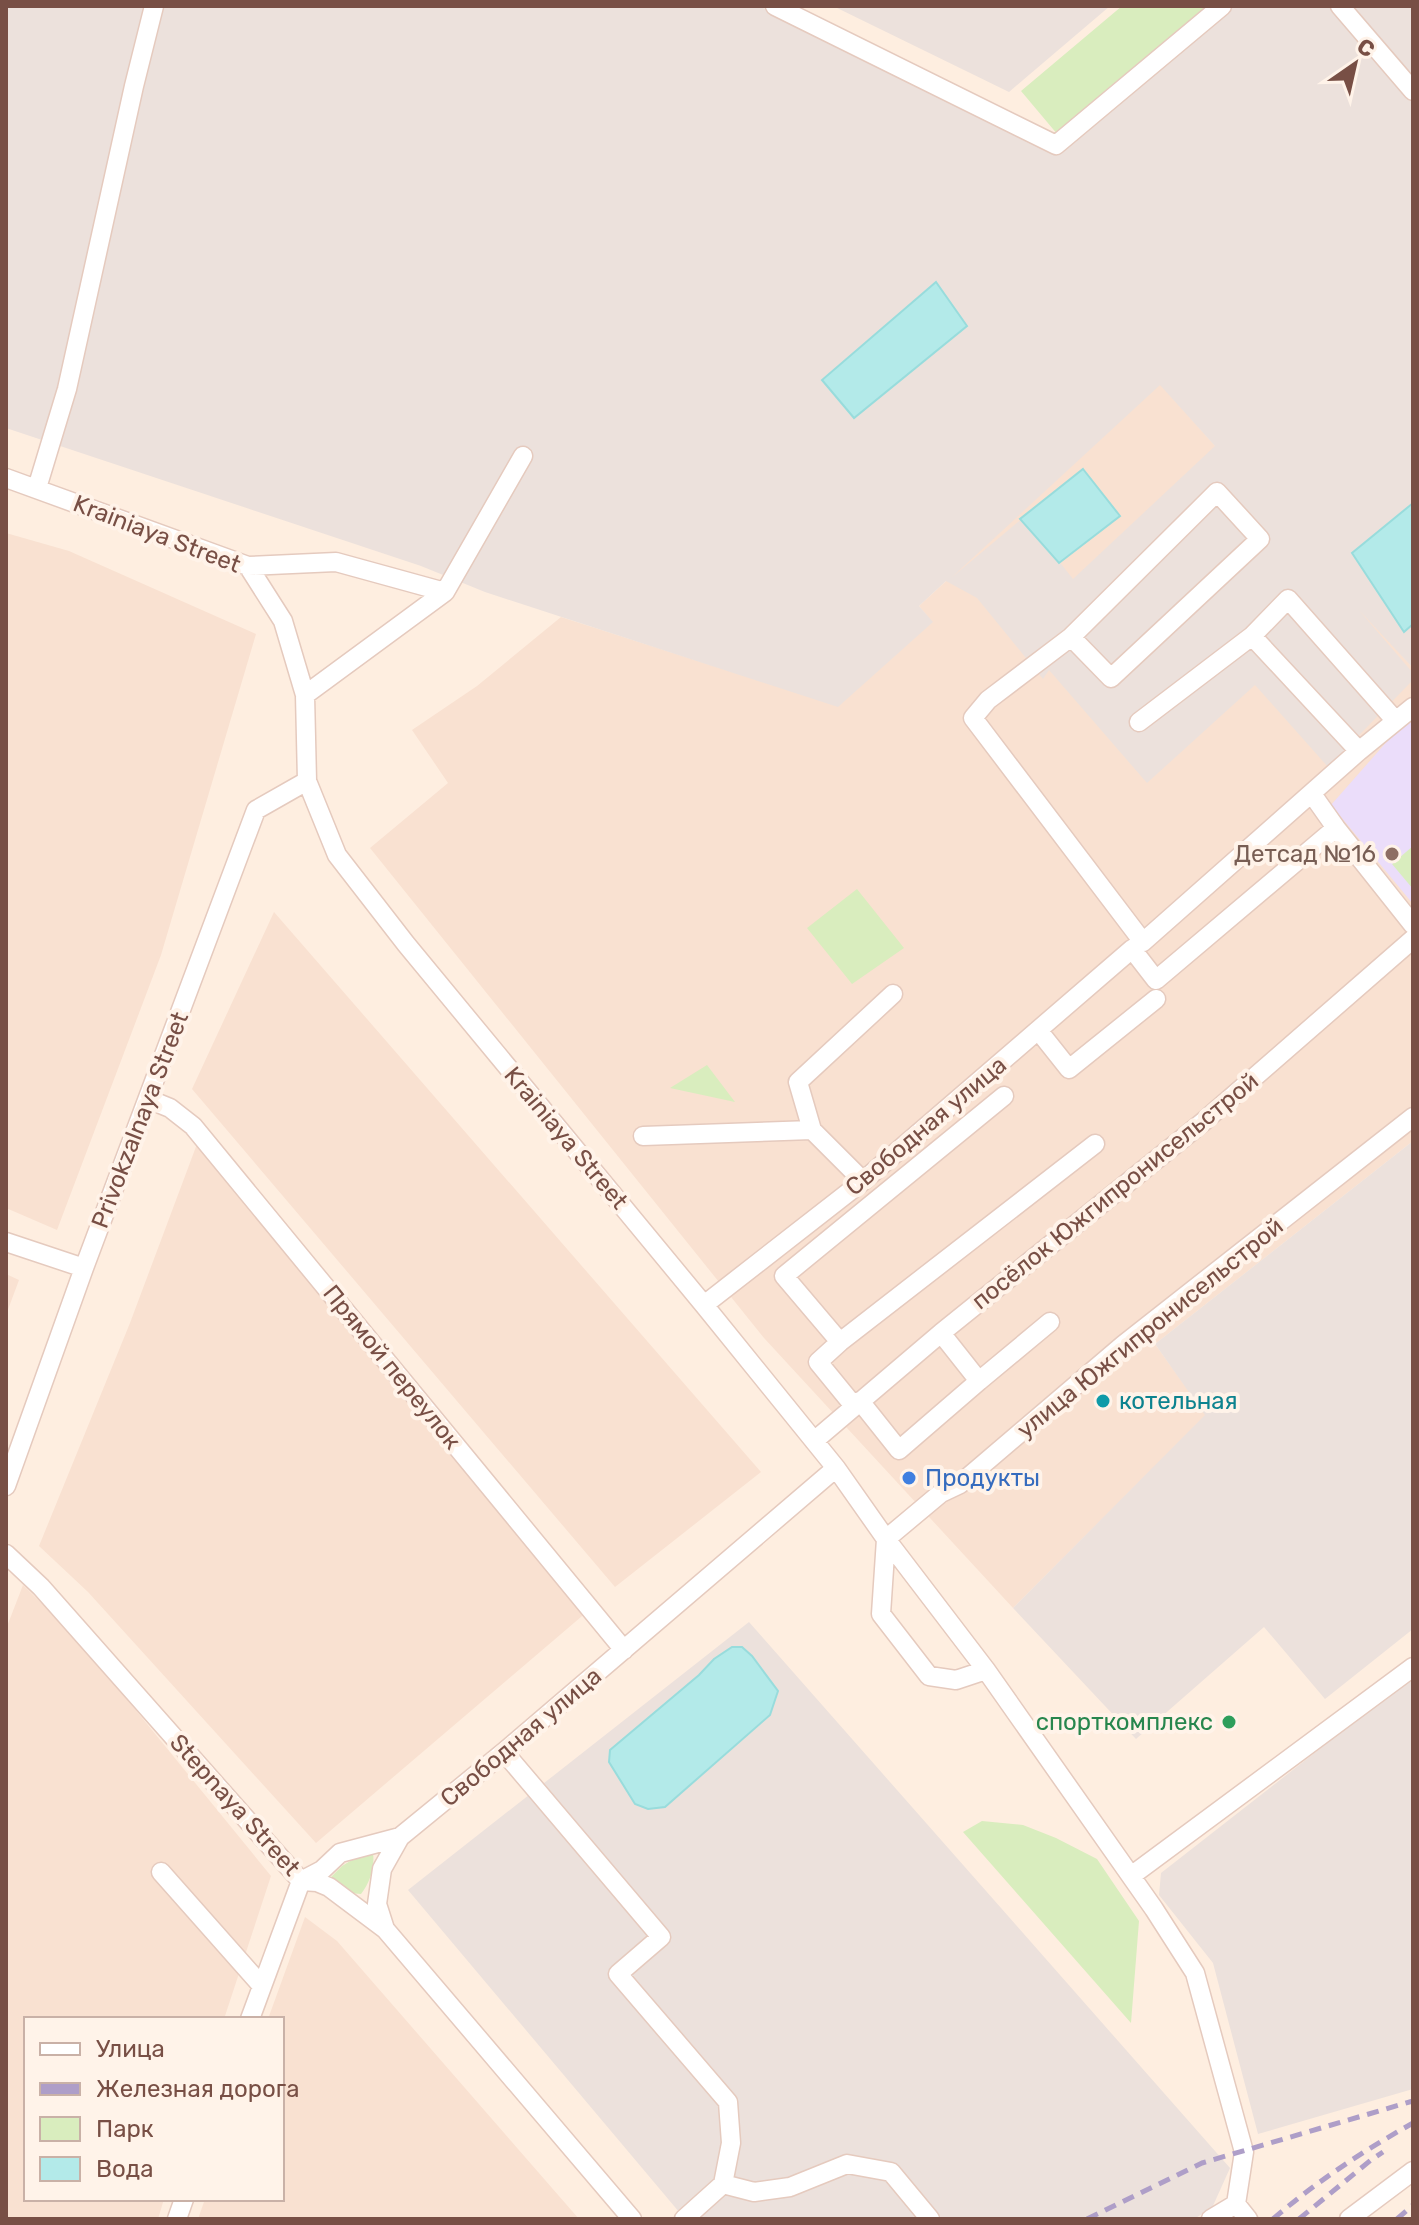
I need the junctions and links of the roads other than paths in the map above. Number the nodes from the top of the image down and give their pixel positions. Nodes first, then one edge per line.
1 (154, 6) edge
2 (775, 6) edge
3 (1222, 6) edge
4 (1340, 6) edge
5 (1413, 91) edge
6 (523, 456) dead end
7 (6, 478) edge
8 (37, 488) junction
9 (248, 566) junction
10 (445, 592) junction
11 (1252, 636) junction
12 (1071, 637) junction
13 (305, 695) junction
14 (1413, 707) edge
15 (1395, 720) junction
16 (1139, 722) dead end
17 (1359, 751) junction
18 (307, 781) junction
19 (1312, 794) junction
20 (1336, 828) junction
21 (1413, 925) edge
22 (1413, 939) edge
23 (1137, 946) junction
24 (893, 994) dead end
25 (1156, 999) dead end
26 (1038, 1030) junction
27 (1004, 1096) dead end
28 (148, 1099) junction
29 (1413, 1117) edge
30 (812, 1130) junction
31 (643, 1136) dead end
32 (1095, 1144) dead end
33 (863, 1181) junction
34 (6, 1242) edge
35 (84, 1268) junction
36 (704, 1305) junction
37 (1050, 1322) dead end
38 (941, 1333) junction
39 (840, 1342) junction
40 (979, 1381) junction
41 (857, 1404) junction
42 (814, 1441) junction
43 (836, 1468) junction
44 (6, 1486) edge
45 (886, 1539) junction
46 (6, 1554) edge
47 (624, 1650) junction
48 (1413, 1667) edge
49 (986, 1670) junction
50 (504, 1752) junction
51 (400, 1837) junction
52 (161, 1872) dead end
53 (1131, 1876) junction
54 (301, 1881) junction
55 (385, 1929) junction
56 (262, 1986) junction
57 (251, 2017) edge
58 (1413, 2171) edge
59 (723, 2184) junction
60 (1242, 2212) edge
61 (632, 2219) edge
62 (684, 2219) edge
63 (930, 2219) edge
64 (1211, 2219) edge
65 (1349, 2219) edge

1 - 8 street
2 - 3 street
4 - 5 street
6 - 10 street
7 - 8 street, Krainiaya Street
8 - 9 street, Krainiaya Street
9 - 10 street
9 - 13 street, Krainiaya Street
10 - 13 street
11 - 15 street
11 - 16 street
11 - 17 street
12 - 12 street
12 - 23 street
13 - 18 street, Krainiaya Street
14 - 15 street, Свободная улица
15 - 17 street, Свободная улица
17 - 19 street, Свободная улица
18 - 28 street, Privokzalnaya Street
18 - 36 street, Krainiaya Street
19 - 20 street
19 - 23 street, Свободная улица
20 - 21 street
20 - 23 street
22 - 38 street, посёлок Южгипронисельстрой
23 - 26 street, Свободная улица
24 - 30 street
25 - 26 street
26 - 33 street, Свободная улица
27 - 39 street
28 - 35 street, Privokzalnaya Street
28 - 47 street, Прямой переулок
29 - 45 street, улица Южгипронисельстрой
30 - 31 street
30 - 33 street
32 - 39 street
33 - 36 street, Свободная улица
34 - 35 street
35 - 44 street, Privokzalnaya Street
36 - 42 street, Krainiaya Street
37 - 40 street
38 - 40 street
38 - 41 street, посёлок Южгипронисельстрой
39 - 41 street
40 - 41 street
41 - 42 street, посёлок Южгипронисельстрой
42 - 43 street, Krainiaya Street
43 - 45 street, Krainiaya Street
43 - 47 street, Свободная улица
45 - 49 street, Krainiaya Street
45 - 49 street
46 - 54 street, Stepnaya Street
47 - 50 street, Свободная улица
48 - 53 street
49 - 53 street, Krainiaya Street
50 - 51 street, Свободная улица
50 - 59 street
51 - 54 street, Свободная улица
51 - 55 street
52 - 56 street
53 - 60 street, Krainiaya Street
54 - 55 street, Stepnaya Street
54 - 56 street
55 - 61 street, Stepnaya Street
56 - 57 street
58 - 65 street
59 - 62 street
59 - 63 street
60 - 64 street

